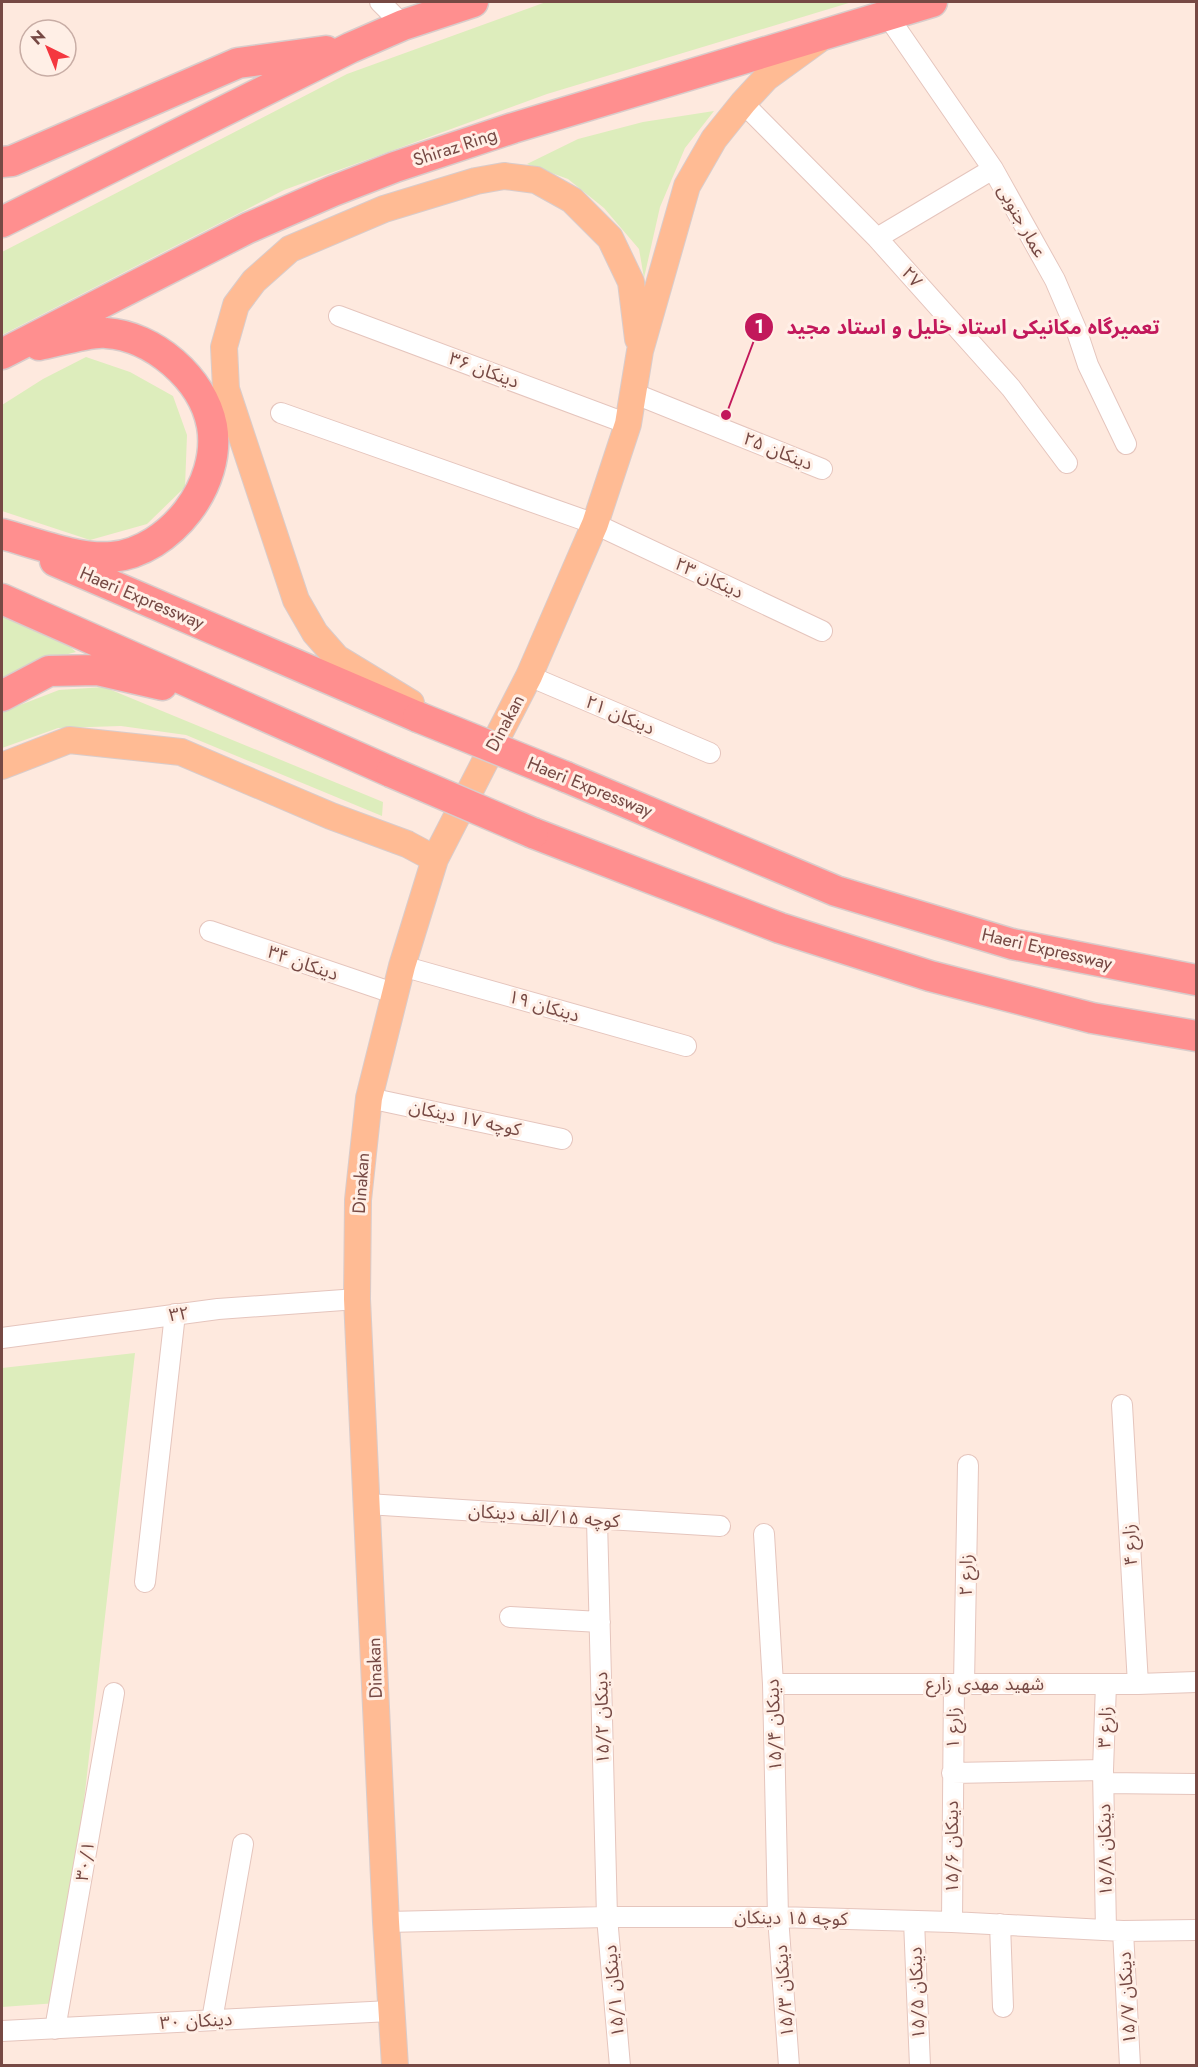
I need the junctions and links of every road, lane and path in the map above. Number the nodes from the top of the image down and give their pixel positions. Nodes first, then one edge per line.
1 (380, 2) edge
2 (473, 2) edge
3 (932, 2) edge
4 (887, 15) junction
5 (403, 25) junction
6 (829, 32) junction
7 (350, 48) junction
8 (743, 103) junction
9 (2, 162) edge
10 (993, 169) junction
11 (2, 222) edge
12 (877, 238) junction
13 (339, 316) dead end
14 (640, 351) junction
15 (4, 353) edge
16 (633, 393) junction
17 (281, 413) dead end
18 (628, 424) junction
19 (1126, 444) dead end
20 (1067, 462) dead end
21 (822, 469) dead end
22 (595, 524) junction
23 (2, 536) edge
24 (2, 599) edge
25 (822, 631) dead end
26 (530, 676) junction
27 (2, 696) edge
28 (226, 699) junction
29 (477, 742) junction
30 (710, 753) dead end
31 (2, 766) edge
32 (435, 859) junction
33 (210, 931) dead end
34 (402, 966) junction
35 (1197, 980) edge
36 (396, 994) junction
37 (1197, 1036) edge
38 (686, 1046) dead end
39 (369, 1098) junction
40 (562, 1139) dead end
41 (357, 1299) junction
42 (175, 1314) junction
43 (2, 1338) edge
44 (1122, 1405) dead end
45 (968, 1465) dead end
46 (368, 1504) junction
47 (597, 1520) junction
48 (720, 1526) dead end
49 (764, 1534) dead end
50 (145, 1581) dead end
51 (510, 1617) dead end
52 (600, 1622) junction
53 (1197, 1682) edge
54 (773, 1684) junction
55 (959, 1684) junction
56 (1106, 1684) junction
57 (1138, 1684) junction
58 (114, 1693) dead end
59 (952, 1773) junction
60 (1104, 1777) junction
61 (1197, 1784) edge
62 (243, 1844) dead end
63 (607, 1917) junction
64 (778, 1917) junction
65 (914, 1921) junction
66 (386, 1922) junction
67 (952, 1922) junction
68 (999, 1924) junction
69 (1197, 1930) edge
70 (1115, 1931) junction
71 (1003, 2007) dead end
72 (390, 2012) junction
73 (212, 2020) junction
74 (55, 2029) junction
75 (2, 2031) edge
76 (395, 2066) edge
77 (620, 2066) edge
78 (789, 2066) edge
79 (920, 2066) edge
80 (1130, 2066) edge

1 - 5 street
2 - 5 highway
3 - 4 highway, Shiraz Ring
4 - 6 highway, Shiraz Ring
4 - 10 street, عمار جنوبی
5 - 7 highway
6 - 8 main road
6 - 15 highway, Shiraz Ring
7 - 9 highway
7 - 11 highway
8 - 12 street, ۲۷
8 - 14 main road
10 - 12 street
10 - 19 street, عمار جنوبی
12 - 20 street, ۲۷
13 - 18 street, ۳۶ دینکان
14 - 16 main road, Dinakan
14 - 29 main road
15 - 23 highway
16 - 18 main road, Dinakan
16 - 21 street, ۲۵ دینکان
17 - 22 street, ۲۳ دینکان
18 - 22 main road, Dinakan
22 - 25 street, ۲۳ دینکان
22 - 26 main road, Dinakan
23 - 29 highway, Haeri Expressway, bridge
24 - 28 highway
26 - 30 street, ۲۱ دینکان
26 - 32 main road, Dinakan
27 - 28 highway
28 - 37 highway, bridge
29 - 35 highway, Haeri Expressway, bridge
31 - 32 main road
32 - 34 main road, Dinakan
33 - 36 street, ۳۴ دینکان
34 - 36 main road, Dinakan
34 - 38 street, ۱۹ دینکان
36 - 39 main road, Dinakan
39 - 40 street, کوچه ۱۷ دینکان
39 - 41 main road, Dinakan
41 - 42 street, ۳۲
41 - 46 main road, Dinakan
42 - 43 street, ۳۲
42 - 50 street
44 - 57 street, ۴ زارع
45 - 55 street, ۲ زارع
46 - 47 street, کوچه ۱۵/الف دینکان
46 - 66 main road, Dinakan
47 - 48 street, کوچه ۱۵/الف دینکان
47 - 52 street, ۱۵/۲ دینکان
49 - 54 street, ۱۵/۴ دینکان
51 - 52 street
52 - 63 street, ۱۵/۲ دینکان
53 - 57 street, شهید مهدی زارع
54 - 55 street, شهید مهدی زارع
54 - 64 street, ۱۵/۴ دینکان
55 - 56 street, شهید مهدی زارع
55 - 59 street, ۱ زارع
56 - 57 street, شهید مهدی زارع
56 - 60 street, ۳ زارع
58 - 74 street, ۳۰/۱
59 - 60 street
59 - 67 street, ۱۵/۶ دینکان
60 - 61 street
60 - 70 street, ۱۵/۸ دینکان
62 - 73 street
63 - 64 street, کوچه ۱۵ دینکان
63 - 66 street, کوچه ۱۵ دینکان
63 - 77 street, ۱۵/۱ دینکان
64 - 65 street, کوچه ۱۵ دینکان
64 - 78 street, ۱۵/۳ دینکان
65 - 67 street, کوچه ۱۵ دینکان
65 - 79 street, ۱۵/۵ دینکان
66 - 72 main road, Dinakan
67 - 68 street, کوچه ۱۵ دینکان
68 - 70 street, کوچه ۱۵ دینکان
68 - 71 street
69 - 70 street, کوچه ۱۵ دینکان
70 - 80 street, ۱۵/۷ دینکان
72 - 73 street, ۳۰ دینکان
72 - 76 main road, Dinakan
73 - 74 street, ۳۰ دینکان
74 - 75 street, ۳۰ دینکان

